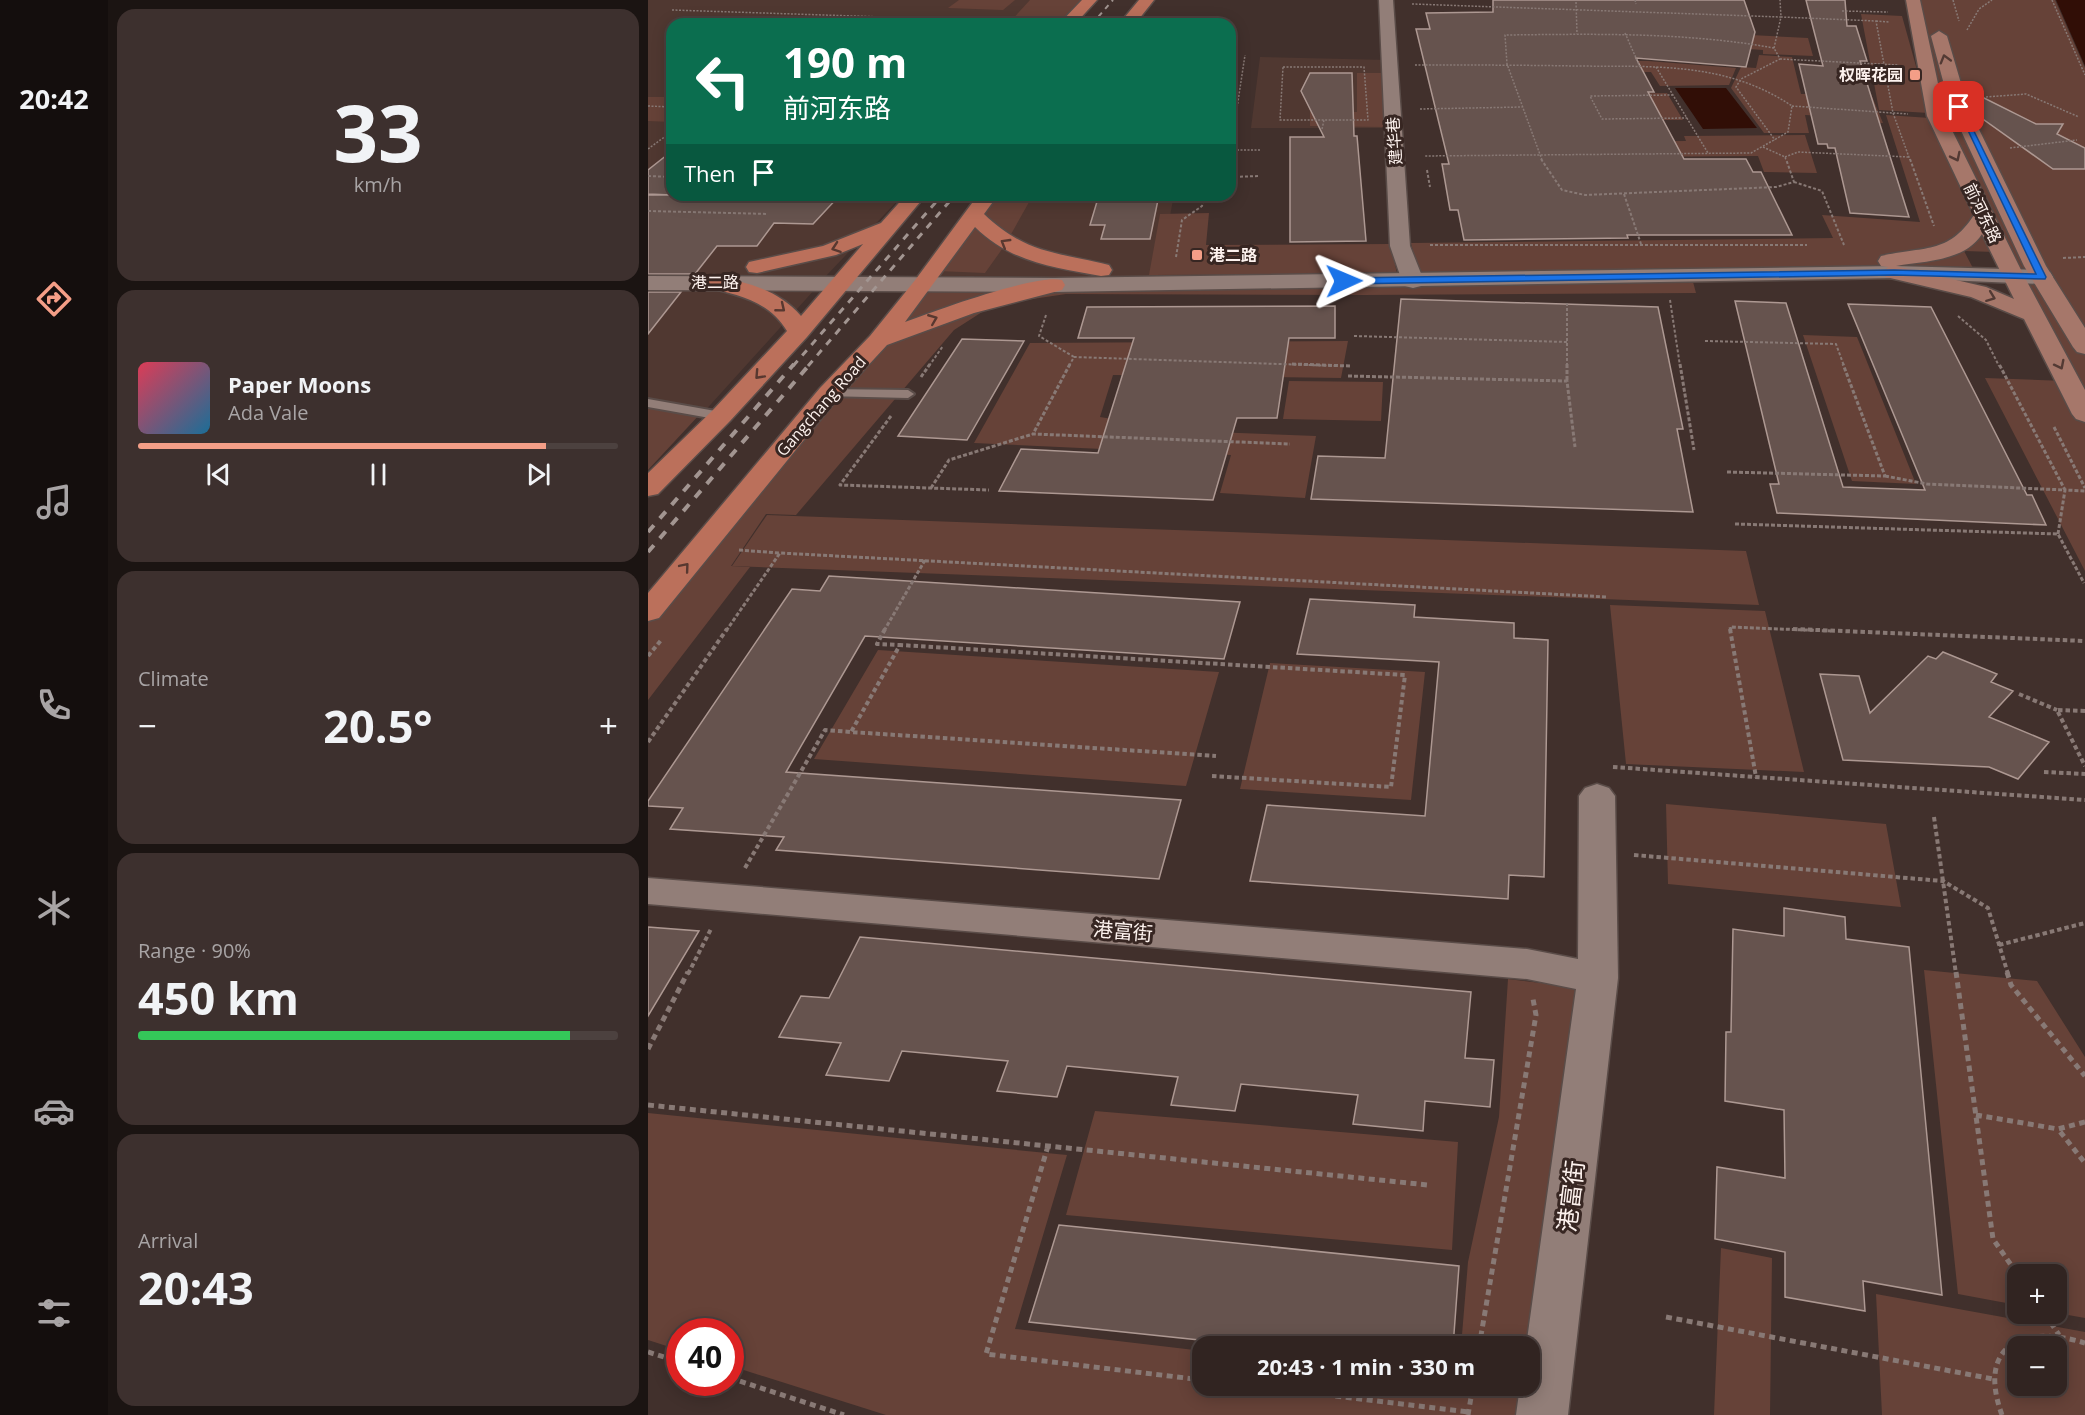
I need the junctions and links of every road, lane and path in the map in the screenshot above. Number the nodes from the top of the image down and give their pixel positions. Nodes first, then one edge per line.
1 (1090, 0) edge
2 (1147, 0) edge
3 (1635, 0) edge
4 (1780, 0) edge
5 (1912, 0) edge
6 (1929, 0) edge
7 (1992, 0) edge
8 (2052, 0) edge
9 (1386, 2) edge
10 (1576, 2) dead end
11 (1636, 4) dead end
12 (1888, 6) dead end
13 (1576, 8) junction
14 (672, 10) dead end
15 (1842, 11) dead end
16 (1888, 12) junction
17 (1781, 17) junction
18 (915, 18) edge
19 (1073, 18) edge
20 (1132, 18) edge
21 (1876, 21) junction
22 (1624, 33) junction
23 (1577, 34) junction
24 (1964, 37) dead end
25 (1774, 48) junction
26 (1897, 54) dead end
27 (1245, 56) dead end
28 (1780, 59) junction
29 (1507, 64) junction
30 (1884, 64) junction
31 (1389, 65) junction
32 (1364, 67) junction
33 (1640, 67) junction
34 (1656, 67) junction
35 (2085, 75) edge
36 (1741, 79) junction
37 (1673, 95) junction
38 (1983, 98) dead end
39 (648, 106) edge
40 (1792, 106) junction
41 (666, 107) edge
42 (1522, 107) junction
43 (1419, 109) dead end
44 (1893, 113) junction
45 (1236, 115) edge
46 (1936, 116) junction
47 (2079, 117) dead end
48 (1687, 118) junction
49 (1324, 120) junction
50 (1322, 129) dead end
51 (666, 138) edge
52 (1775, 140) junction
53 (2077, 140) dead end
54 (1762, 147) junction
55 (2005, 148) dead end
56 (648, 149) edge
57 (1236, 150) edge
58 (1261, 150) dead end
59 (1709, 153) junction
60 (1539, 155) junction
61 (1395, 157) junction
62 (1785, 157) junction
63 (1909, 157) junction
64 (648, 176) edge
65 (1259, 176) dead end
66 (666, 177) edge
67 (1236, 177) edge
68 (1794, 182) junction
69 (1624, 194) junction
70 (911, 201) edge
71 (983, 201) edge
72 (1203, 201) edge
73 (648, 211) edge
74 (768, 214) dead end
75 (973, 214) junction
76 (1984, 215) junction
77 (890, 225) junction
78 (1937, 234) dead end
79 (1641, 244) junction
80 (1808, 245) dead end
81 (1844, 245) dead end
82 (1400, 246) junction
83 (1644, 252) dead end
84 (2085, 256) edge
85 (2062, 258) dead end
86 (1176, 261) dead end
87 (1891, 266) junction
88 (757, 267) junction
89 (648, 268) edge
90 (1101, 270) junction
91 (2011, 271) junction
92 (2038, 272) junction
93 (1412, 275) junction
94 (846, 276) junction
95 (929, 276) junction
96 (1652, 276) junction
97 (714, 282) junction
98 (648, 283) edge
99 (1568, 295) dead end
100 (1052, 296) junction
101 (1953, 314) dead end
102 (2034, 315) junction
103 (799, 332) junction
104 (1354, 336) dead end
105 (948, 339) dead end
106 (878, 341) junction
107 (1705, 341) dead end
108 (1567, 342) junction
109 (2085, 347) edge
110 (1074, 357) junction
111 (1350, 366) dead end
112 (1348, 376) dead end
113 (1567, 381) junction
114 (828, 393) junction
115 (908, 394) junction
116 (648, 403) edge
117 (2085, 414) edge
118 (721, 416) junction
119 (2054, 425) dead end
120 (1033, 434) junction
121 (1290, 444) dead end
122 (1575, 447) dead end
123 (1694, 450) dead end
124 (1727, 472) dead end
125 (1885, 476) junction
126 (648, 488) edge
127 (931, 488) junction
128 (2085, 489) edge
129 (989, 490) dead end
130 (2064, 490) junction
131 (1735, 524) dead end
132 (2058, 534) junction
133 (741, 541) dead end
134 (780, 553) junction
135 (926, 560) junction
136 (2084, 584) edge
137 (1607, 597) dead end
138 (648, 612) edge
139 (662, 639) dead end
140 (2085, 641) edge
141 (900, 645) junction
142 (648, 656) edge
143 (2019, 694) dead end
144 (2057, 710) junction
145 (2085, 711) edge
146 (648, 742) edge
147 (1216, 756) dead end
148 (2085, 766) edge
149 (2044, 772) dead end
150 (2085, 774) edge
151 (1212, 776) dead end
152 (1756, 777) junction
153 (1603, 781) joint
154 (2085, 800) edge
155 (1934, 817) dead end
156 (1597, 852) junction
157 (1943, 881) junction
158 (648, 891) edge
159 (2085, 923) edge
160 (1999, 945) junction
161 (1527, 964) junction
162 (1598, 978) junction
163 (2085, 1076) edge
164 (648, 1105) edge
165 (1976, 1115) junction
166 (2085, 1122) edge
167 (2058, 1129) junction
168 (1048, 1146) junction
169 (2085, 1163) edge
170 (1428, 1185) dead end
171 (2010, 1264) edge
172 (1666, 1317) dead end
173 (2052, 1324) edge
174 (2060, 1335) junction
175 (1481, 1336) edge
176 (2085, 1343) edge
177 (648, 1352) edge
178 (666, 1358) edge
179 (1192, 1379) edge
180 (1993, 1379) junction
181 (744, 1383) edge
182 (1329, 1396) edge
183 (1471, 1396) edge
184 (1468, 1414) edge
185 (844, 1415) edge
186 (1542, 1415) edge
187 (2002, 1415) edge

1 - 19 main road
2 - 20 main road
3 - 11 path
4 - 17 path
5 - 46 main road, 前河东路
92 -> 6 main road, 前河东路
7 - 24 path
8 - 35 path
9 - 13 path
9 - 31 street, 建华巷
10 - 13 path
12 - 16 path
13 - 17 path
13 - 23 path
14 - 18 path
15 - 16 path
16 - 21 path
17 - 21 path
17 - 25 path
21 - 30 path
22 - 23 path
22 - 25 path
22 - 33 path
23 - 29 path
25 - 28 path
26 - 30 path
27 - 45 path
28 - 30 path
28 - 36 path
29 - 31 path
29 - 33 path
29 - 42 path
30 - 44 path
31 - 32 path
31 - 61 street, 建华巷
32 - 49 path
32 - 49 path
33 - 34 path
34 - 36 path
34 - 37 path
36 - 40 path
36 - 52 path
37 - 48 path
37 - 48 path
38 - 47 path
39 - 41 path
40 - 44 path
40 - 52 path
42 - 43 path
42 - 60 path
44 - 46 path
44 - 63 path
46 -> 76 main road, 前河东路
48 - 59 path
49 - 50 path
51 - 56 path
52 - 54 path
53 - 55 path
54 - 59 path
54 - 62 path
57 - 58 path
59 - 60 path
60 - 61 path
60 - 69 path
61 - 82 street, 建华巷
62 - 63 path
62 - 68 path
63 - 78 path
64 - 66 path
65 - 67 path
68 - 69 path
68 - 81 path
69 - 79 path
70 - 77 main road
71 - 75 main road, Gangchang Road
72 - 86 path
73 - 74 path
90 -> 75 main road
75 - 95 main road, Gangchang Road
76 - 87 main road
76 - 91 main road, 前河东路
77 -> 88 main road
77 - 94 main road
79 - 80 path
79 - 82 path
79 - 83 path
82 - 93 street, 建华巷
84 - 85 path
87 - 91 street, 港二路
87 - 93 street, 港二路
87 - 96 street, 港二路
87 -> 102 main road
88 - 89 street, 港二路
88 - 94 street, 港二路
90 - 93 street, 港二路
90 - 95 street, 港二路
91 - 92 street, 港二路
91 - 102 main road, 前河东路
92 - 109 main road, 前河东路
93 - 96 street, 港二路
93 - 100 street, 港二路
94 - 95 street, 港二路
94 - 97 street, 港二路
94 - 103 main road
95 - 100 street, 港二路
95 - 106 main road, Gangchang Road
96 - 123 path
97 - 98 street, 港二路
97 -> 103 main road
99 - 108 path
106 -> 100 main road
100 - 110 path
101 - 130 path
102 -> 117 main road, 前河东路
103 -> 118 main road
104 - 108 path
105 - 115 path
106 - 114 main road, Gangchang Road
107 - 125 path
108 - 113 path
110 - 111 path
110 - 120 path
112 - 113 path
113 - 122 path
114 - 115 lane
138 -> 114 main road, Gangchang Road
115 - 127 path
116 - 118 lane
118 - 126 main road
119 - 128 path
120 - 121 path
120 - 127 path
124 - 125 path
125 - 130 path
127 - 129 path
128 - 130 path
130 - 132 path
131 - 132 path
132 - 136 path
133 - 134 path
134 - 135 path
134 - 146 path
135 - 137 path
135 - 141 path
139 - 142 path
140 - 152 path
141 - 147 path
141 - 151 path
143 - 144 path
144 - 145 path
144 - 148 path
149 - 150 path
152 - 153 path
152 - 154 path
153 - 156 street, 港富街
155 - 157 path
156 - 157 path
156 - 162 street, 港富街
157 - 160 path
157 - 165 path
158 - 161 street, 港富街
159 - 160 path
160 - 163 path
161 - 162 street, 港富街
161 - 175 path
162 - 186 street, 港富街
164 - 168 path
165 - 167 path
165 - 171 path
166 - 167 path
167 - 169 path
168 - 170 path
168 - 179 path
172 - 180 path
173 - 174 path
174 - 176 path
174 - 180 path
177 - 178 path
180 - 187 path
181 - 185 path
182 - 184 path
183 - 184 path

